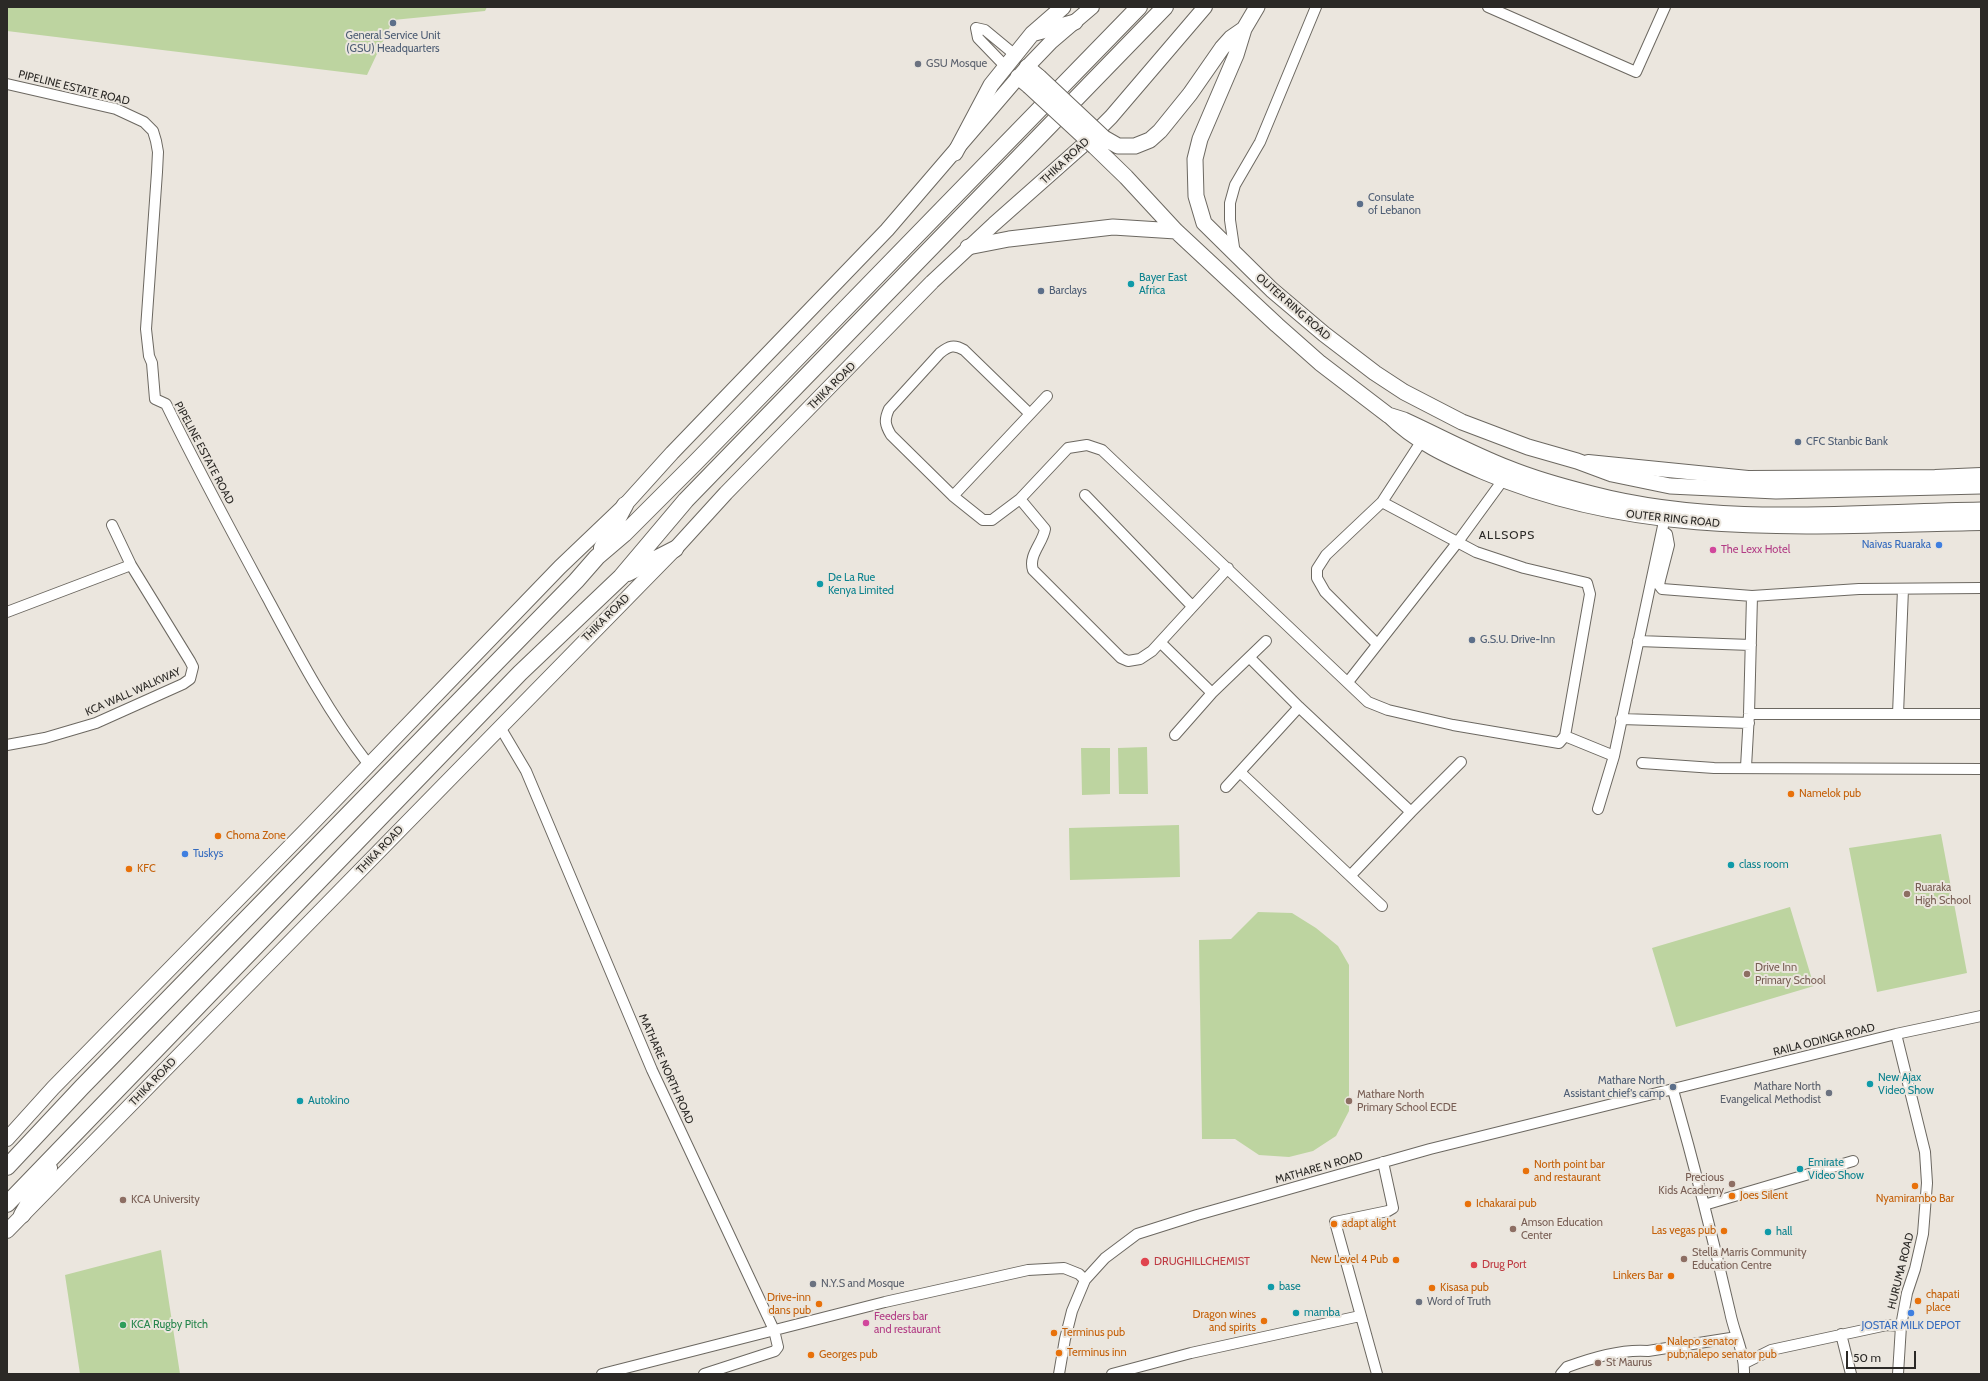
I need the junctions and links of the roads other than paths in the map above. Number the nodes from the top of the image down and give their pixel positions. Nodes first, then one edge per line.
1 (1063, 7) edge
2 (1092, 7) edge
3 (1139, 7) edge
4 (1165, 7) edge
5 (1205, 7) edge
6 (1258, 7) edge
7 (1316, 7) edge
8 (1488, 7) edge
9 (1664, 7) edge
10 (1075, 22) junction
11 (1244, 29) junction
12 (1032, 34) junction
13 (1028, 77) junction
14 (7, 84) edge
15 (1100, 142) junction
16 (955, 153) junction
17 (1176, 231) junction
18 (968, 247) junction
19 (1235, 255) junction
20 (1048, 396) dead end
21 (1030, 414) junction
22 (1388, 415) junction
23 (1422, 442) junction
24 (1577, 461) junction
25 (1981, 475) edge
26 (1503, 480) junction
27 (1981, 486) edge
28 (1085, 495) dead end
29 (953, 496) junction
30 (1020, 498) junction
31 (1382, 502) junction
32 (625, 505) junction
33 (1981, 510) edge
34 (1981, 523) edge
35 (112, 525) dead end
36 (1663, 525) junction
37 (1457, 543) junction
38 (675, 549) junction
39 (597, 556) junction
40 (131, 565) junction
41 (1228, 568) junction
42 (621, 577) junction
43 (1981, 588) edge
44 (1903, 589) junction
45 (1752, 596) junction
46 (1192, 606) junction
47 (7, 612) edge
48 (1266, 641) dead end
49 (1638, 641) junction
50 (1161, 643) junction
51 (1377, 644) junction
52 (1751, 645) junction
53 (1250, 658) junction
54 (1348, 682) junction
55 (1212, 693) junction
56 (1299, 708) junction
57 (1898, 714) junction
58 (1981, 714) edge
59 (1749, 718) junction
60 (1621, 719) junction
61 (500, 727) junction
62 (1176, 735) dead end
63 (1565, 736) junction
64 (7, 745) edge
65 (1614, 756) junction
66 (1461, 762) dead end
67 (1642, 763) dead end
68 (368, 765) junction
69 (1746, 767) junction
70 (1981, 769) edge
71 (1241, 773) junction
72 (1226, 788) dead end
73 (1598, 808) dead end
74 (1411, 812) junction
75 (1351, 875) junction
76 (1382, 906) dead end
77 (1981, 1016) edge
78 (1896, 1034) junction
79 (1673, 1090) junction
80 (46, 1124) junction
81 (7, 1139) edge
82 (59, 1148) junction
83 (7, 1151) edge
84 (1853, 1161) dead end
85 (1383, 1162) junction
86 (7, 1167) edge
87 (7, 1204) edge
88 (1704, 1204) junction
89 (22, 1215) junction
90 (7, 1231) edge
91 (1085, 1280) junction
92 (1360, 1316) junction
93 (1901, 1326) junction
94 (774, 1330) junction
95 (1841, 1334) junction
96 (1737, 1337) junction
97 (1745, 1363) junction
98 (1136, 1371) edge
99 (602, 1374) edge
100 (704, 1374) edge
101 (1059, 1374) edge
102 (1112, 1374) edge
103 (1377, 1374) edge
104 (1561, 1374) edge
105 (1744, 1374) edge
106 (1850, 1374) edge
107 (1898, 1374) edge

1 - 12 main road
2 - 10 main road
3 - 39 highway
4 - 42 highway, THIKA ROAD
5 - 18 main road, THIKA ROAD
6 - 11 main road
7 - 19 street
8 - 9 street
10 - 12 main road
10 - 13 main road
11 - 15 main road, OUTER RING ROAD
11 - 19 main road, OUTER RING ROAD
12 - 16 main road
13 - 15 main road, OUTER RING ROAD, bridge
13 - 16 main road
14 - 68 street, PIPELINE ESTATE ROAD
15 - 17 main road, OUTER RING ROAD
16 - 32 main road
17 - 18 main road
17 - 22 main road, OUTER RING ROAD
18 - 38 main road, THIKA ROAD
19 - 24 main road, OUTER RING ROAD
20 - 21 street
21 - 29 street
21 - 29 street
22 - 23 main road, OUTER RING ROAD
22 - 33 main road, OUTER RING ROAD
23 - 26 main road, OUTER RING ROAD
23 - 31 street
24 - 25 main road, OUTER RING ROAD
24 - 27 main road, OUTER RING ROAD
26 - 36 main road, OUTER RING ROAD
26 - 37 street
28 - 46 street
29 - 30 street
30 - 41 street
30 - 50 street
31 - 37 street
31 - 51 street
32 - 39 highway
32 - 68 main road
34 - 36 main road, OUTER RING ROAD
35 - 40 street, KCA WALL WALKWAY
36 - 45 street
36 - 49 street
37 - 51 street
37 - 63 street
38 - 42 highway
38 - 61 main road, THIKA ROAD
39 - 80 highway
40 - 47 street
40 - 64 street, KCA WALL WALKWAY
41 - 46 street
41 - 54 street
42 - 82 highway, THIKA ROAD
43 - 44 street
44 - 45 street
44 - 57 street
45 - 52 street
46 - 50 street
48 - 53 street
49 - 52 street
49 - 60 street
50 - 55 street
51 - 54 street
52 - 59 street
53 - 55 street
53 - 56 street
54 - 63 street
55 - 62 street
56 - 71 street
56 - 74 street
57 - 58 street
57 - 59 street
59 - 60 street
59 - 69 street
60 - 65 street
61 - 89 main road, THIKA ROAD
61 - 94 street, MATHARE NORTH ROAD
63 - 65 street
65 - 73 street
66 - 74 street
67 - 69 street
68 - 81 main road
69 - 70 street
71 - 72 street
71 - 75 street
74 - 75 street
75 - 76 street
77 - 78 street, RAILA ODINGA ROAD
78 - 79 street, RAILA ODINGA ROAD
78 - 93 street, HURUMA ROAD
79 - 85 street, MATHARE N ROAD
79 - 88 street
80 - 83 highway
80 - 86 highway
82 - 87 highway, THIKA ROAD
82 - 89 highway
84 - 88 street
85 - 91 street, MATHARE N ROAD
85 - 92 street
88 - 96 street
89 - 90 main road, THIKA ROAD
91 - 94 street
91 - 101 street, MATHARE N ROAD
92 - 98 street
92 - 103 street
93 - 95 street, HURUMA ROAD
93 - 107 street, HURUMA ROAD
94 - 99 street
94 - 100 street, MATHARE NORTH ROAD
95 - 97 street, HURUMA ROAD
95 - 106 street
96 - 97 street
96 - 104 street
97 - 105 street
98 - 102 street

